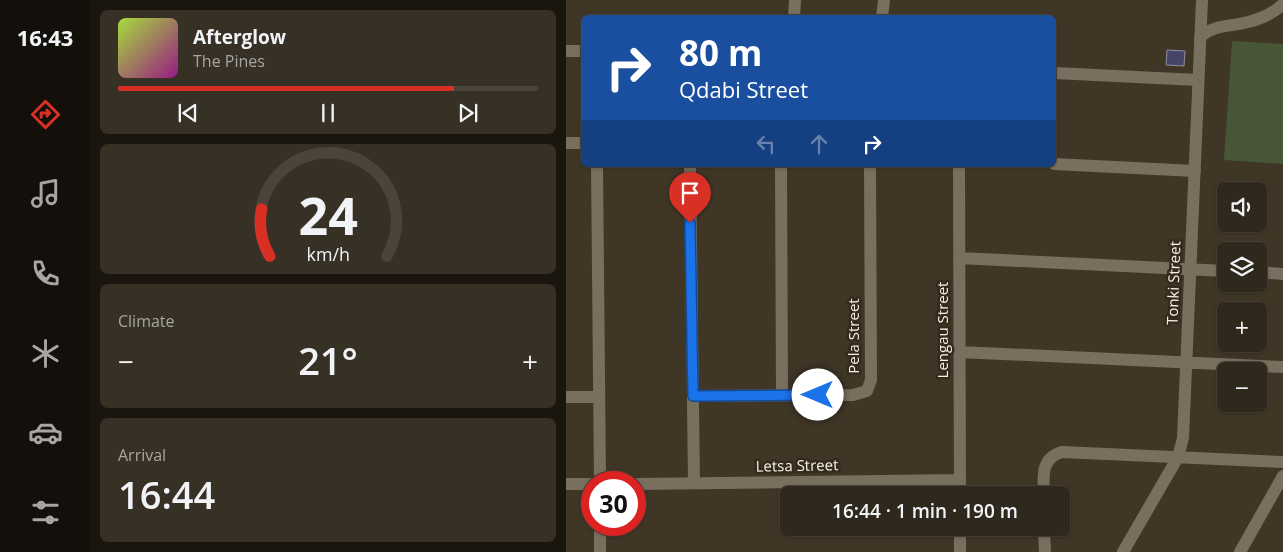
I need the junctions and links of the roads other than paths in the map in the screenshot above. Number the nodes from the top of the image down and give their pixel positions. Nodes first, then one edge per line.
1 (794, 0) edge
2 (884, 0) edge
3 (1202, 0) edge
4 (1283, 4) edge
5 (794, 15) edge
6 (882, 15) edge
7 (1200, 37) junction
8 (566, 51) edge
9 (581, 51) edge
10 (1056, 73) edge
11 (1198, 80) junction
12 (566, 143) edge
13 (581, 143) edge
14 (1056, 164) edge
15 (596, 167) edge
16 (690, 167) edge
17 (781, 167) edge
18 (870, 167) edge
19 (959, 167) edge
20 (1194, 170) junction
21 (959, 258) junction
22 (1190, 269) junction
23 (1217, 270) edge
24 (1267, 273) edge
25 (1283, 274) edge
26 (960, 352) junction
27 (1187, 362) junction
28 (1283, 367) edge
29 (782, 395) junction
30 (693, 396) junction
31 (566, 397) edge
32 (599, 397) junction
33 (1178, 457) junction
34 (1283, 462) edge
35 (600, 471) edge
36 (1283, 476) edge
37 (960, 480) junction
38 (694, 483) junction
39 (566, 484) edge
40 (581, 484) edge
41 (646, 484) edge
42 (960, 486) edge
43 (1044, 486) edge
44 (600, 536) edge
45 (960, 536) edge
46 (1044, 536) edge
47 (600, 552) edge
48 (960, 552) edge
49 (1045, 552) edge
50 (1123, 552) edge
51 (1240, 552) edge

1 - 5 street
2 - 6 street
3 - 7 street, Tonki Street
4 - 7 street
7 - 11 street, Tonki Street
8 - 9 street
10 - 11 street
11 - 20 street, Tonki Street
12 - 13 street
14 - 20 street
15 - 32 street
16 - 30 street
17 - 29 street
18 - 29 street, Pela Street
19 - 21 street, Lengau Street
20 - 22 street, Tonki Street
21 - 22 street
21 - 26 street, Lengau Street
22 - 23 street
22 - 27 street, Tonki Street
24 - 25 street
26 - 27 street
26 - 37 street, Lengau Street
27 - 28 street
27 - 33 street, Tonki Street
29 - 30 street, Pela Street
30 - 38 street
31 - 32 street
32 - 35 street
33 - 34 street
33 - 43 street
33 - 50 street, Tonki Street
36 - 51 street
37 - 38 street, Letsa Street
37 - 42 street, Lengau Street
38 - 41 street, Letsa Street
39 - 40 street
44 - 47 street
45 - 48 street
46 - 49 street

